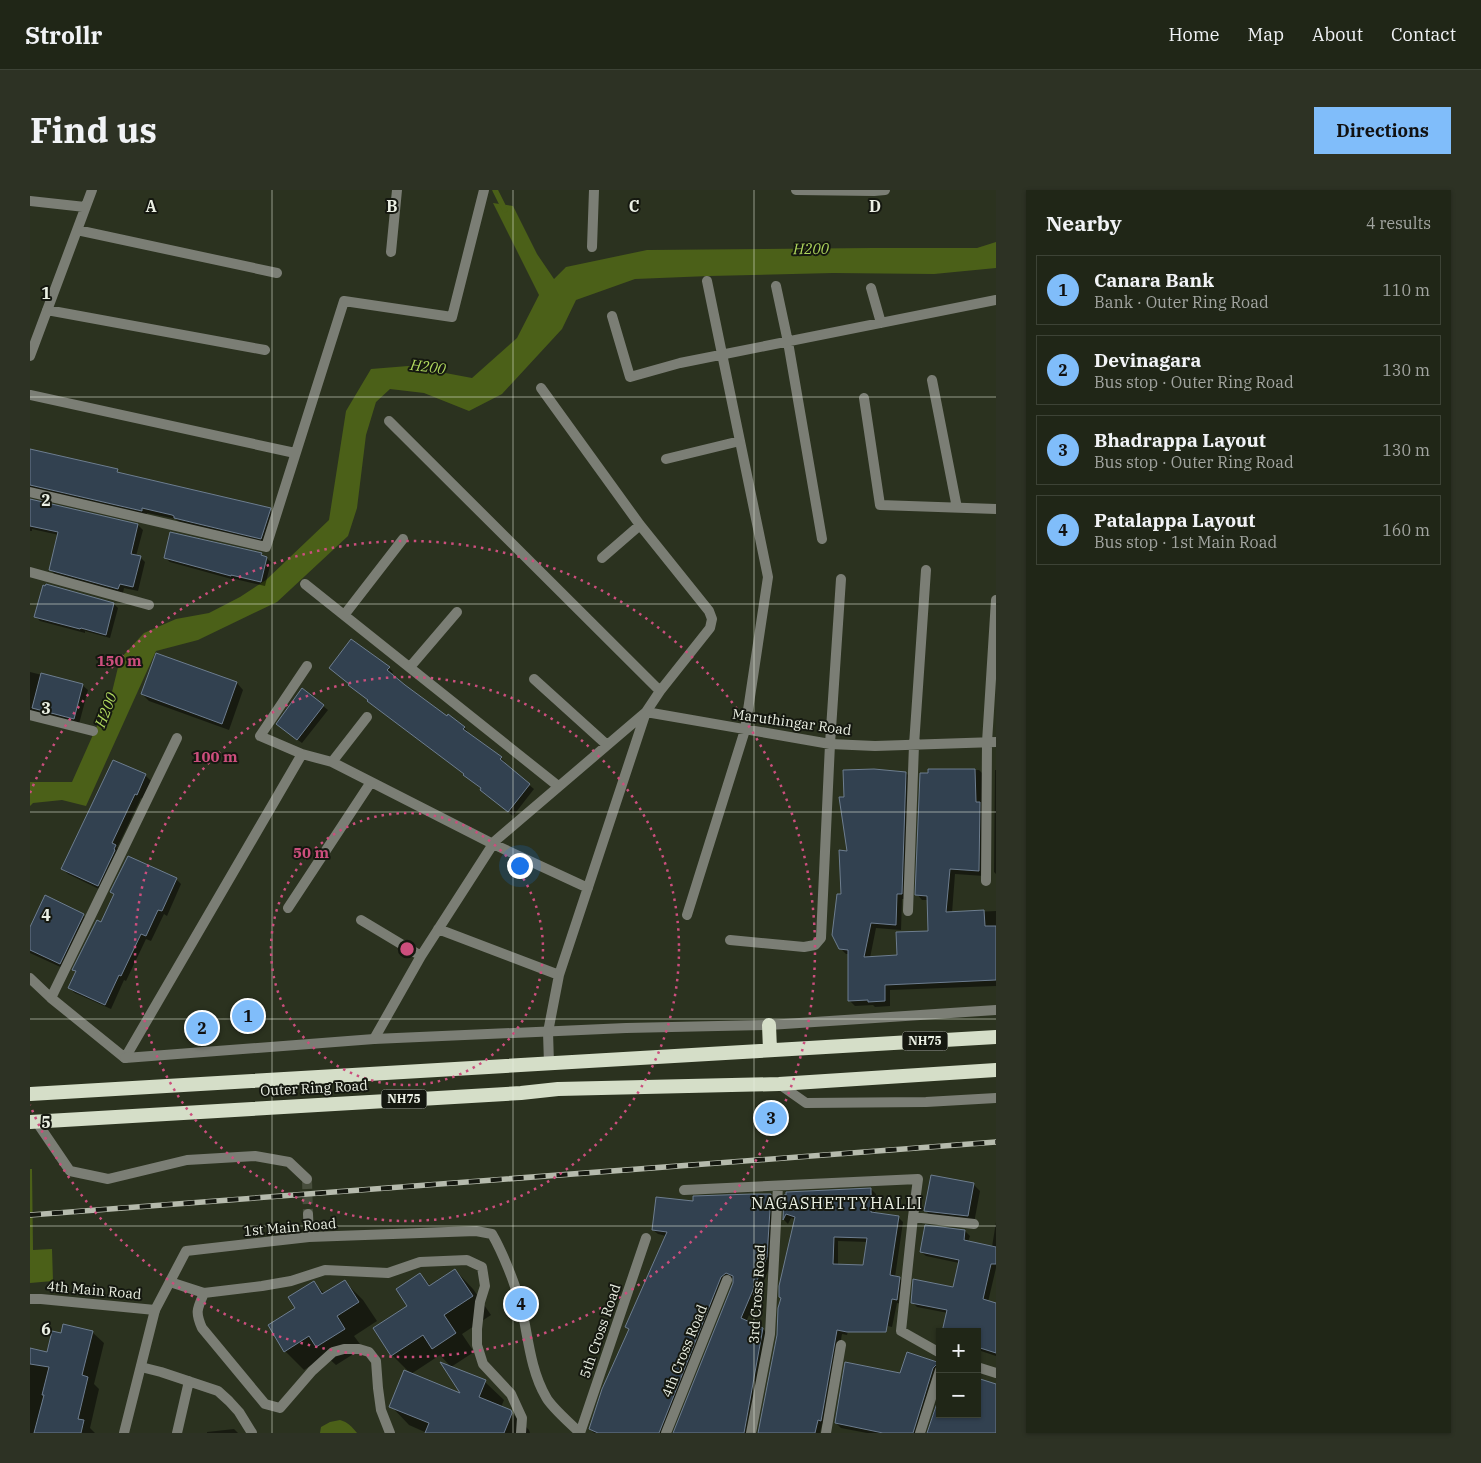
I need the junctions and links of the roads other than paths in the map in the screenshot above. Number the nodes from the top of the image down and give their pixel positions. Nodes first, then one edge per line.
1 (92, 190) edge
2 (397, 190) edge
3 (484, 190) edge
4 (594, 190) edge
5 (796, 190) edge
6 (885, 190) edge
7 (30, 201) edge
8 (86, 207) junction
9 (77, 230) junction
10 (592, 247) dead end
11 (390, 252) dead end
12 (277, 273) dead end
13 (707, 281) dead end
14 (776, 286) dead end
15 (871, 288) dead end
16 (996, 300) edge
17 (47, 310) junction
18 (612, 316) dead end
19 (881, 323) junction
20 (788, 342) junction
21 (265, 350) dead end
22 (30, 356) edge
23 (722, 356) junction
24 (932, 380) dead end
25 (542, 388) dead end
26 (30, 395) edge
27 (864, 398) dead end
28 (389, 421) dead end
29 (740, 442) junction
30 (295, 453) junction
31 (666, 459) dead end
32 (30, 492) edge
33 (957, 508) junction
34 (996, 509) edge
35 (640, 525) junction
36 (403, 539) dead end
37 (822, 539) dead end
38 (602, 558) dead end
39 (926, 570) dead end
40 (30, 572) edge
41 (841, 579) dead end
42 (305, 584) dead end
43 (996, 600) edge
44 (148, 605) dead end
45 (457, 612) dead end
46 (344, 614) junction
47 (307, 666) dead end
48 (410, 667) junction
49 (534, 679) dead end
50 (660, 691) junction
51 (646, 712) junction
52 (30, 715) edge
53 (367, 717) dead end
54 (744, 730) junction
55 (93, 731) dead end
56 (177, 738) dead end
57 (992, 742) edge
58 (607, 744) junction
59 (830, 744) junction
60 (914, 745) junction
61 (302, 754) junction
62 (332, 762) junction
63 (371, 782) junction
64 (558, 786) junction
65 (493, 844) junction
66 (986, 881) dead end
67 (588, 888) junction
68 (288, 908) dead end
69 (908, 911) dead end
70 (687, 915) dead end
71 (361, 920) dead end
72 (438, 929) junction
73 (730, 940) dead end
74 (421, 956) junction
75 (559, 975) junction
76 (30, 978) edge
77 (51, 998) junction
78 (996, 1010) edge
79 (769, 1025) junction
80 (548, 1032) junction
81 (996, 1037) edge
82 (374, 1039) junction
83 (770, 1050) junction
84 (125, 1058) junction
85 (548, 1064) junction
86 (996, 1070) edge
87 (779, 1084) junction
88 (30, 1094) edge
89 (996, 1098) edge
90 (33, 1121) edge
91 (306, 1179) dead end
92 (778, 1186) junction
93 (684, 1190) dead end
94 (308, 1214) tunnel mouth
95 (914, 1218) junction
96 (974, 1224) dead end
97 (309, 1237) junction
98 (646, 1238) dead end
99 (727, 1280) dead end
100 (170, 1282) junction
101 (204, 1293) junction
102 (30, 1299) edge
103 (155, 1310) junction
104 (841, 1345) dead end
105 (936, 1351) edge
106 (141, 1367) junction
107 (981, 1368) edge
108 (939, 1373) edge
109 (996, 1373) edge
110 (189, 1381) junction
111 (124, 1433) edge
112 (177, 1433) edge
113 (252, 1433) edge
114 (390, 1433) edge
115 (521, 1433) edge
116 (580, 1433) edge
117 (666, 1433) edge
118 (751, 1433) edge
119 (826, 1433) edge
120 (920, 1433) edge

1 - 8 street
2 - 11 street
3 - 30 street
4 - 10 street
5 - 6 street
7 - 8 street
8 - 9 street
9 - 12 street
9 - 17 street
13 - 23 street
14 - 20 street
15 - 19 street
16 - 19 street
17 - 21 street
17 - 22 street
18 - 23 street
19 - 20 street
20 - 23 street
20 - 37 street
23 - 29 street
24 - 33 street
25 - 35 street
26 - 30 street
27 - 33 street
28 - 50 street
29 - 31 street
29 - 54 street
30 - 32 street
33 - 34 street
35 - 38 street
35 - 50 street
36 - 46 street
39 - 60 street
40 - 44 street
41 - 59 street
42 - 46 street
43 - 57 street
45 - 48 street
46 - 48 street
47 - 61 street
48 - 64 street
49 - 58 street
50 - 51 street
51 - 54 street, Maruthingar Road
51 - 58 street
51 - 67 street
52 - 55 street
53 - 62 street
54 - 59 street, Maruthingar Road
54 - 70 street
56 - 77 street
57 - 60 street, Maruthingar Road
57 - 66 street
58 - 64 street
59 - 60 street, Maruthingar Road
59 - 73 street
60 - 69 street
61 - 62 street
61 - 84 street
62 - 63 street
63 - 65 street
63 - 68 street
64 - 65 street
65 - 67 street
65 - 72 street
67 - 75 street
71 - 74 street
72 - 74 street
72 - 75 street
74 - 82 street
75 - 80 street
76 - 77 street
77 - 84 street
78 - 79 street
79 - 80 street
79 - 83 highway
80 - 82 street
80 - 85 street
81 - 83 highway, NH75
82 - 84 street
83 - 85 highway, Outer Ring Road / NH75
85 - 88 highway, Outer Ring Road / NH75
86 - 87 highway, NH75
87 - 89 street
87 - 90 highway, Outer Ring Road / NH75
90 - 91 street
92 - 93 street
92 - 95 street
92 - 118 street, 3rd Cross Road
94 - 97 street
95 - 96 street
95 - 105 street
97 - 100 street, 1st Main Road
97 - 116 street, 1st Main Road
98 - 116 street, 5th Cross Road
99 - 117 street, 4th Cross Road
100 - 101 street
100 - 103 street, 1st Main Road
101 - 114 street
101 - 115 street
102 - 103 street, 4th Main Road
103 - 106 street, 1st Main Road
104 - 119 street
106 - 110 street
106 - 111 street, 1st Main Road
107 - 109 street
108 - 120 street
110 - 112 street
110 - 113 street

